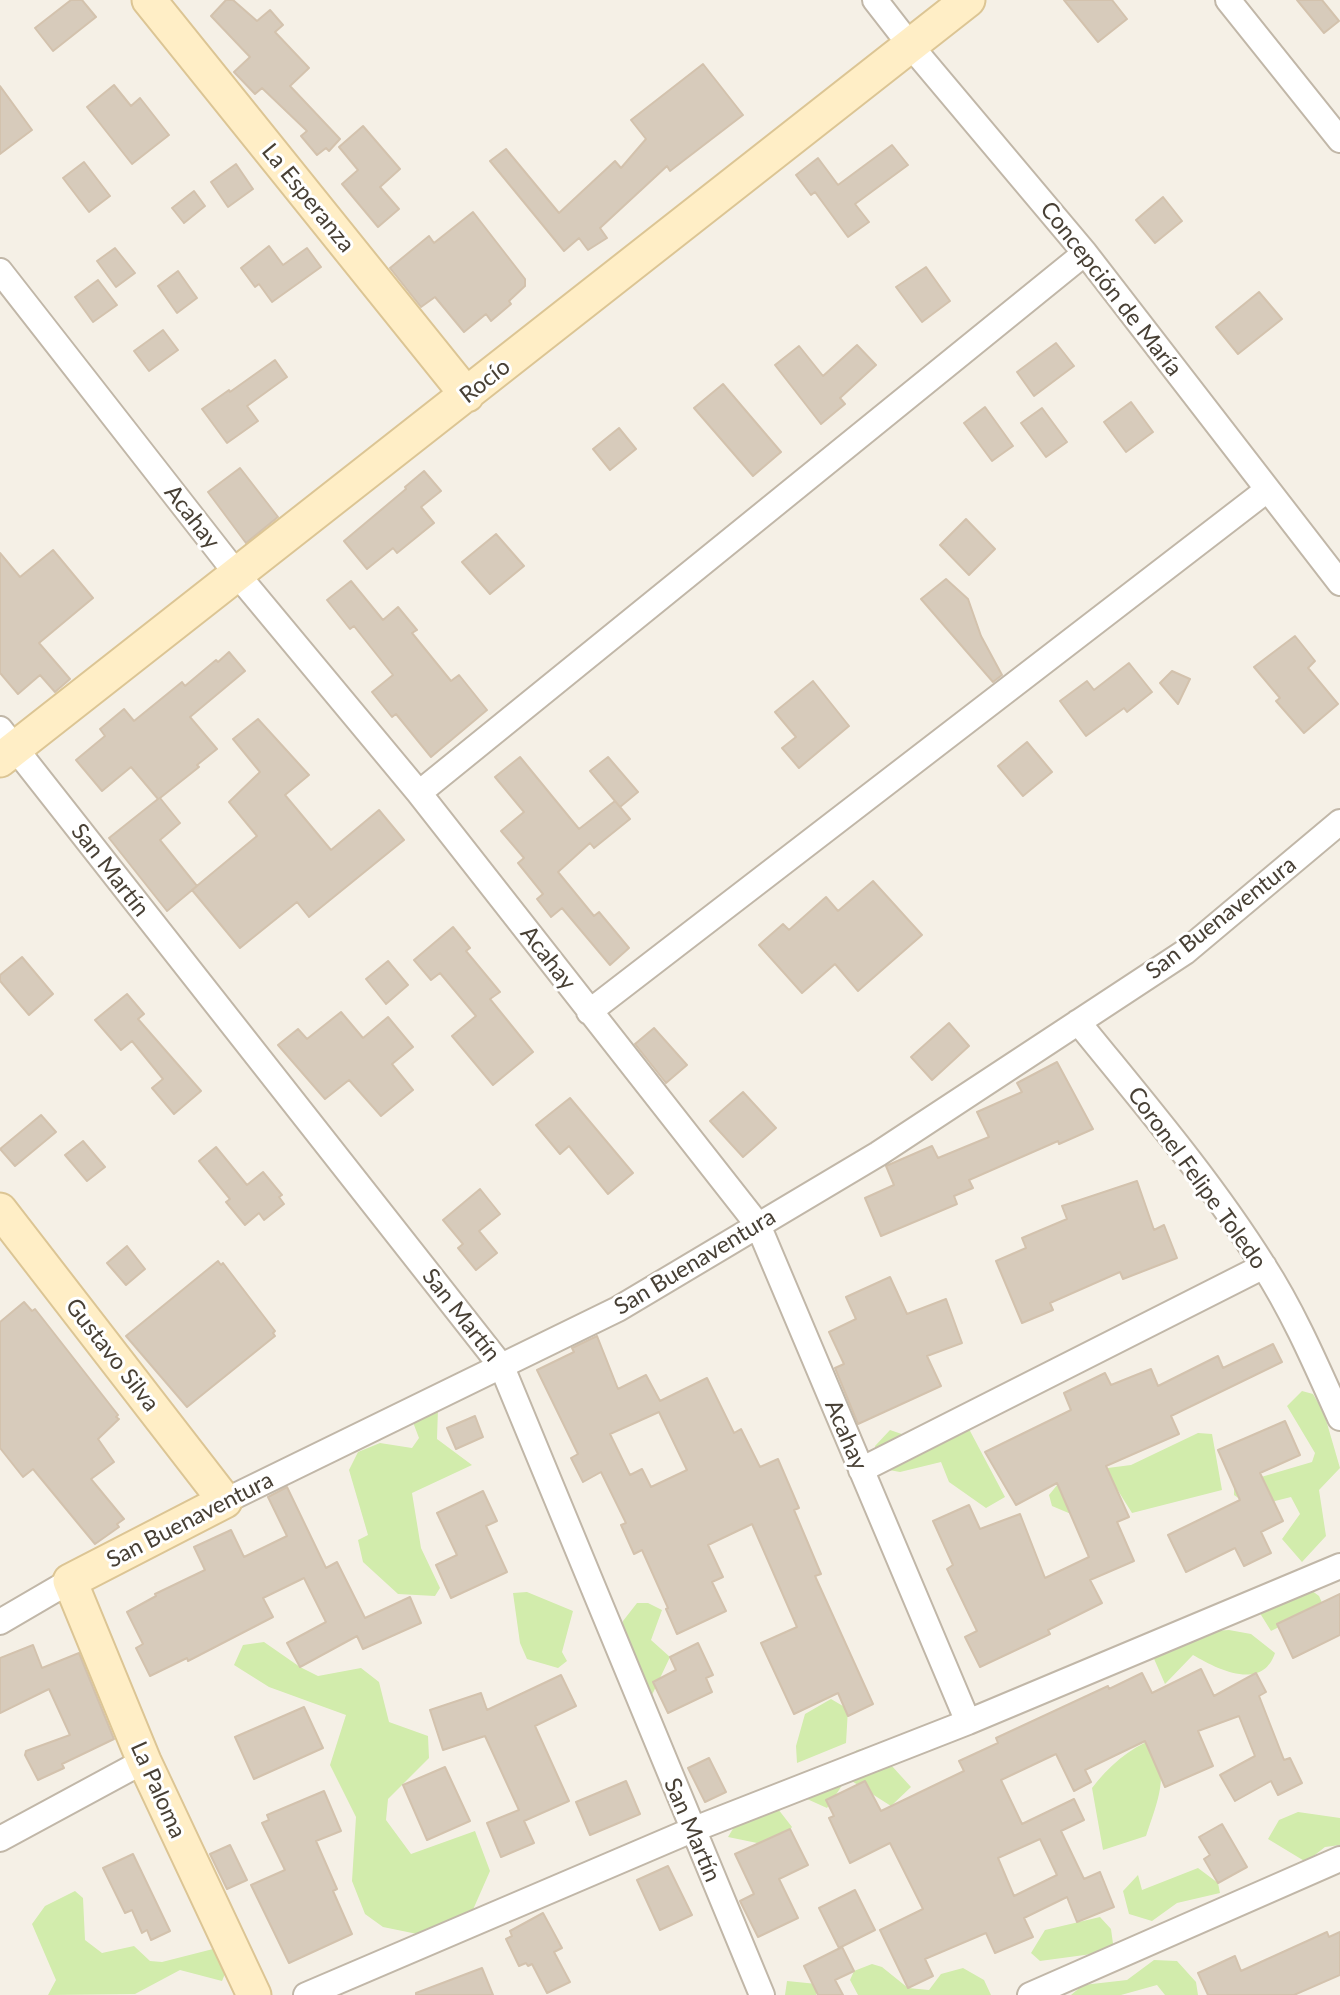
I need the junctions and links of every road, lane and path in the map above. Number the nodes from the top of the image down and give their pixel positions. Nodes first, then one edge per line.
1 (149, 0) edge
2 (876, 0) edge
3 (968, 0) edge
4 (1228, 0) edge
5 (910, 45) junction
6 (1340, 140) edge
7 (1085, 253) junction
8 (0, 271) edge
9 (467, 395) junction
10 (1267, 490) junction
11 (236, 573) junction
12 (1340, 583) edge
13 (5, 746) edge
14 (419, 793) junction
15 (1340, 822) edge
16 (589, 1012) junction
17 (1078, 1022) junction
18 (0, 1210) edge
19 (758, 1225) junction
20 (1264, 1266) junction
21 (502, 1367) junction
22 (1340, 1418) edge
23 (861, 1470) junction
24 (225, 1501) junction
25 (1340, 1566) edge
26 (70, 1581) junction
27 (0, 1622) edge
28 (968, 1722) junction
29 (144, 1761) junction
30 (692, 1830) junction
31 (0, 1839) edge
32 (1340, 1859) edge
33 (254, 1995) edge
34 (306, 1995) edge
35 (762, 1995) edge
36 (1030, 1995) edge

1 - 9 street, La Esperanza
2 - 5 street, Concepción de María
3 - 5 street, Rocío
4 - 6 street
5 - 7 street, Concepción de María
5 - 9 street, Rocío
7 - 10 street, Concepción de María
7 - 14 street
8 - 11 street, Acahay
9 - 11 street, Rocío
10 - 12 street, Concepción de María
10 - 16 street
11 - 13 street, Rocío
11 - 14 street, Acahay
13 - 21 street, San Martín
14 - 16 street, Acahay
15 - 17 street, San Buenaventura
16 - 19 street, Acahay
17 - 19 street, San Buenaventura
17 - 20 street, Coronel Felipe Toledo
18 - 24 street, Gustavo Silva
19 - 21 street, San Buenaventura
19 - 23 street, Acahay
20 - 22 street, Coronel Felipe Toledo
20 - 23 street
21 - 24 street, San Buenaventura
21 - 30 street, San Martín
23 - 28 street, Acahay
24 - 26 street, San Buenaventura
25 - 28 street
26 - 27 street, San Buenaventura
26 - 29 street, La Paloma
28 - 30 street
29 - 31 street
29 - 33 street, La Paloma
30 - 34 street
30 - 35 street, San Martín
32 - 36 street

